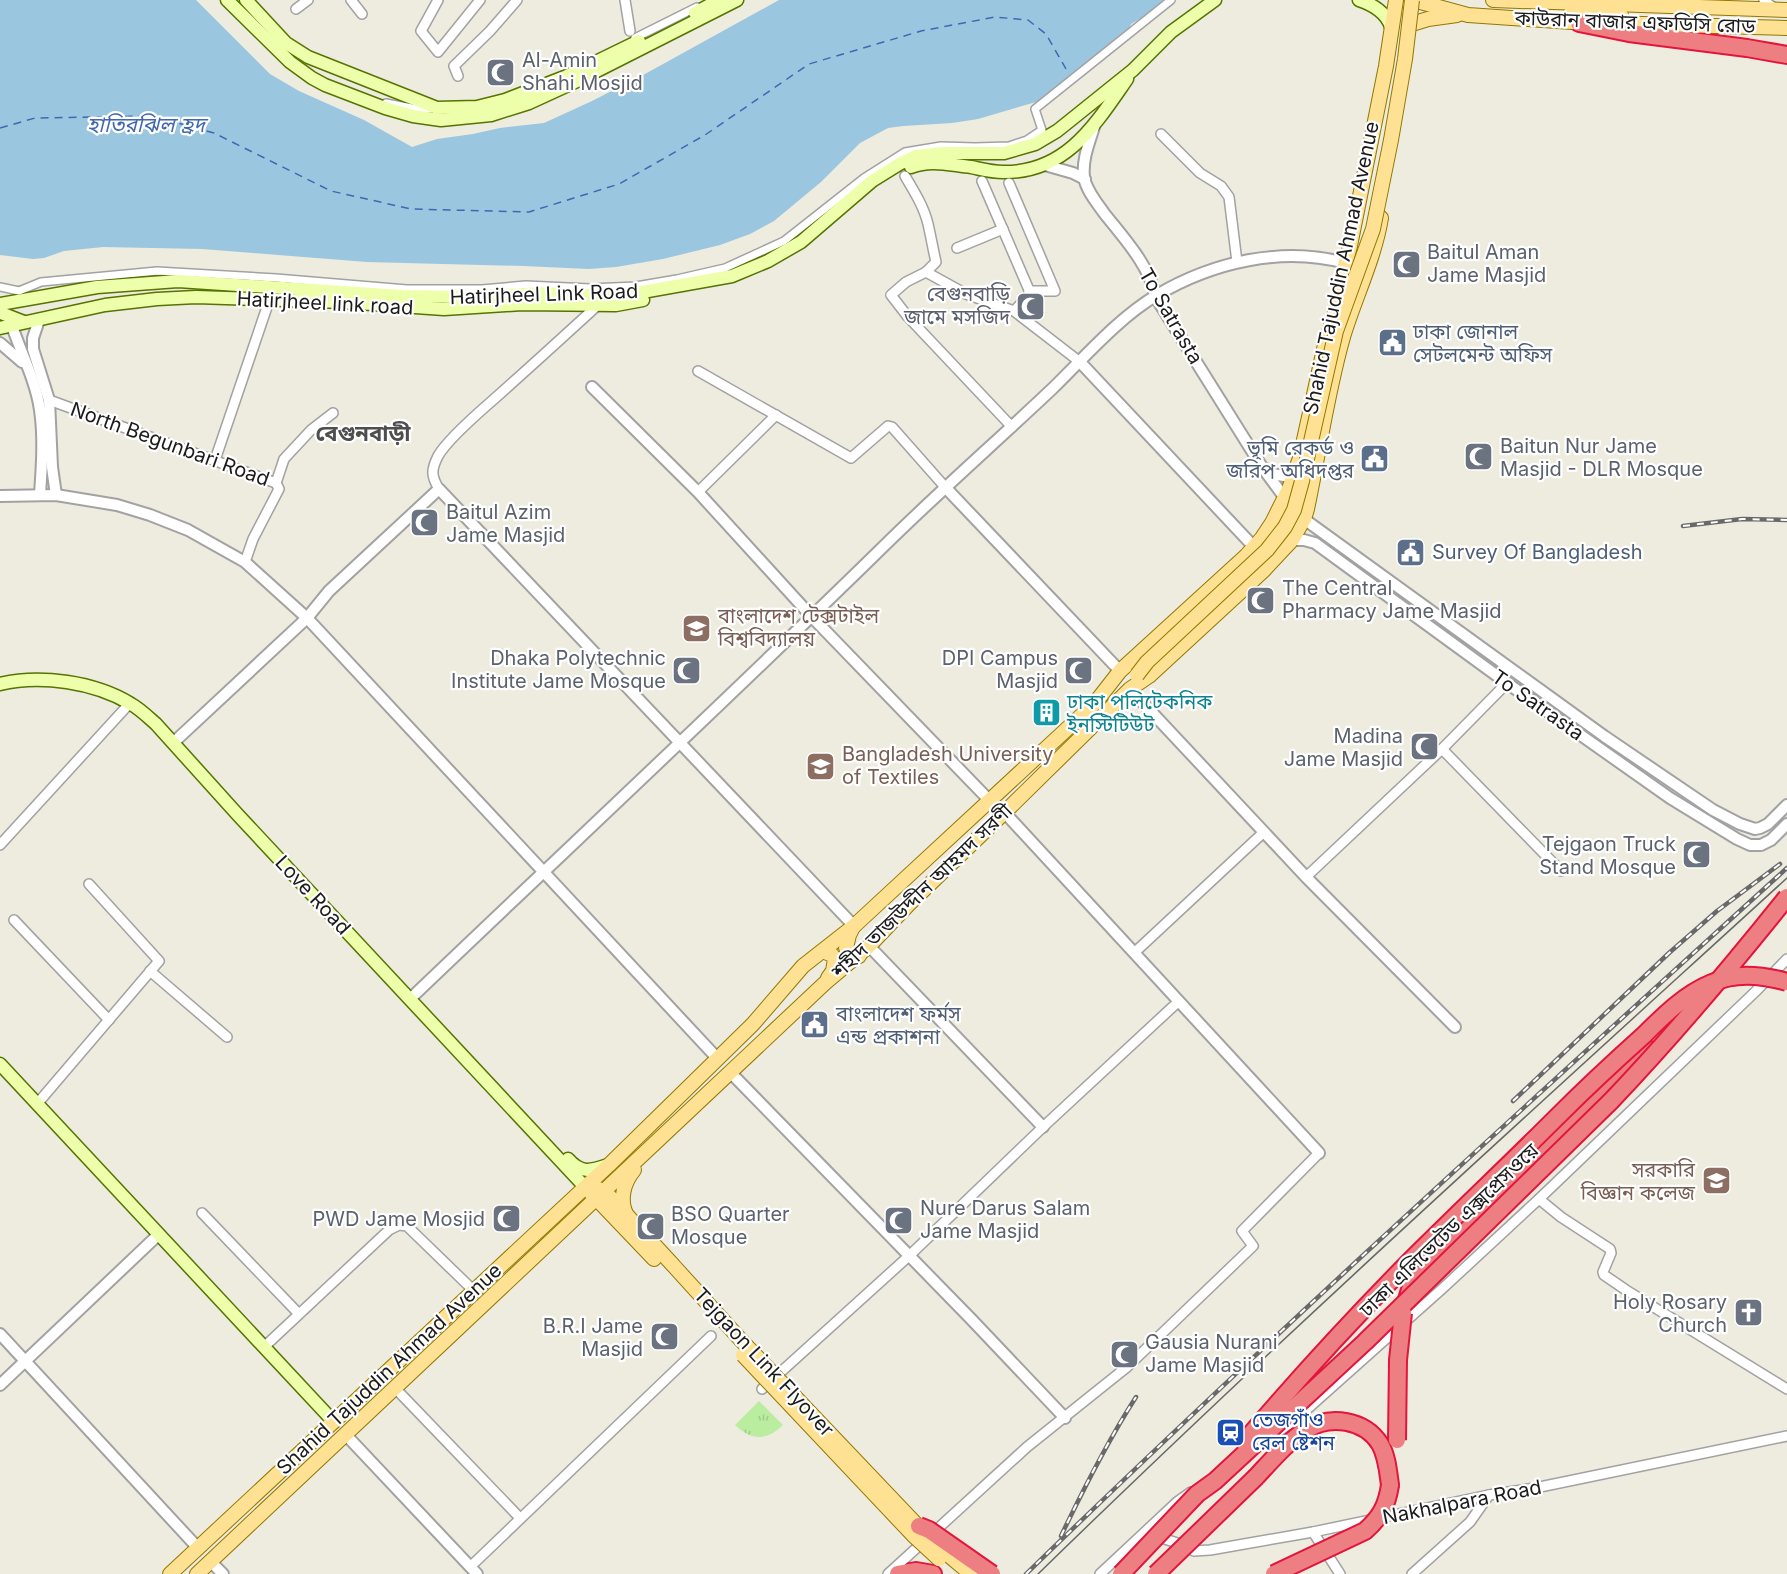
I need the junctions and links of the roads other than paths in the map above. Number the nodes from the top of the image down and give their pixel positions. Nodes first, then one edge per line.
1 (222, 0) edge
2 (227, 0) edge
3 (246, 0) edge
4 (308, 0) edge
5 (351, 0) edge
6 (438, 0) edge
7 (480, 0) edge
8 (625, 0) edge
9 (710, 0) edge
10 (718, 0) edge
11 (737, 0) edge
12 (1171, 0) edge
13 (1215, 0) edge
14 (1359, 0) edge
15 (1396, 0) edge
16 (1403, 0) edge
17 (1413, 0) edge
18 (1418, 0) edge
19 (1454, 0) edge
20 (1493, 0) edge
21 (1762, 0) edge
22 (511, 2) edge
23 (296, 9) dead end
24 (362, 14) dead end
25 (1784, 14) edge
26 (1468, 15) junction
27 (1579, 22) junction
28 (1415, 23) junction
29 (1391, 27) junction
30 (1787, 28) edge
31 (630, 31) dead end
32 (1787, 55) edge
33 (290, 63) junction
34 (1133, 70) junction
35 (458, 76) dead end
36 (437, 108) junction
37 (1094, 127) junction
38 (1161, 134) dead end
39 (1045, 165) junction
40 (905, 176) dead end
41 (884, 178) junction
42 (1084, 179) junction
43 (982, 181) dead end
44 (1009, 183) dead end
45 (1004, 229) junction
46 (806, 244) joint
47 (957, 248) dead end
48 (1237, 262) junction
49 (1345, 263) junction
50 (926, 272) junction
51 (1149, 275) junction
52 (1177, 284) junction
53 (0, 287) edge
54 (1029, 291) junction
55 (1155, 296) junction
56 (1339, 299) junction
57 (0, 304) edge
58 (598, 305) junction
59 (267, 307) dead end
60 (1014, 310) junction
61 (0, 312) edge
62 (44, 318) junction
63 (25, 323) junction
64 (6, 327) edge
65 (0, 343) edge
66 (1080, 362) junction
67 (27, 367) junction
68 (698, 371) dead end
69 (592, 387) dead end
70 (49, 400) junction
71 (333, 413) dead end
72 (776, 415) junction
73 (1012, 427) junction
74 (215, 460) junction
75 (1298, 463) junction
76 (52, 467) junction
77 (1262, 467) junction
78 (276, 483) junction
79 (1291, 484) junction
80 (945, 487) junction
81 (439, 489) junction
82 (698, 492) junction
83 (1311, 492) junction
84 (40, 494) junction
85 (56, 495) junction
86 (0, 496) edge
87 (78, 498) junction
88 (1285, 498) junction
89 (1274, 519) junction
90 (1304, 519) junction
91 (1292, 540) junction
92 (1258, 543) junction
93 (245, 562) junction
94 (812, 616) junction
95 (307, 618) junction
96 (1120, 671) junction
97 (1515, 673) junction
98 (1, 680) edge
99 (1507, 683) junction
100 (1130, 689) junction
101 (130, 703) junction
102 (173, 743) junction
103 (679, 743) junction
104 (1442, 749) junction
105 (1677, 787) junction
106 (1670, 798) junction
107 (989, 800) junction
108 (1787, 805) edge
109 (1005, 813) junction
110 (1787, 824) edge
111 (1750, 828) junction
112 (1264, 832) junction
113 (1744, 843) junction
114 (0, 845) edge
115 (1561, 871) dead end
116 (543, 872) junction
117 (1306, 877) junction
118 (89, 884) dead end
119 (1787, 897) edge
120 (14, 920) dead end
121 (854, 926) junction
122 (823, 951) junction
123 (864, 951) junction
124 (1134, 953) junction
125 (1787, 959) edge
126 (150, 971) junction
127 (1787, 982) edge
128 (825, 984) junction
129 (411, 998) junction
130 (1179, 1001) junction
131 (109, 1020) junction
132 (1455, 1027) dead end
133 (1676, 1030) junction
134 (227, 1037) dead end
135 (717, 1058) junction
136 (0, 1064) edge
137 (730, 1072) junction
138 (37, 1104) junction
139 (520, 1117) junction
140 (1043, 1127) junction
141 (663, 1135) junction
142 (1318, 1153) joint
143 (609, 1165) junction
144 (585, 1187) junction
145 (600, 1195) junction
146 (1539, 1199) junction
147 (583, 1211) junction
148 (202, 1213) dead end
149 (622, 1218) junction
150 (158, 1235) junction
151 (910, 1255) junction
152 (668, 1267) junction
153 (491, 1273) junction
154 (503, 1286) junction
155 (473, 1290) junction
156 (299, 1314) junction
157 (0, 1334) edge
158 (711, 1336) dead end
159 (264, 1347) junction
160 (25, 1361) junction
161 (0, 1384) edge
162 (395, 1388) junction
163 (762, 1389) dead end
164 (1787, 1389) edge
165 (1065, 1418) junction
166 (334, 1422) junction
167 (346, 1435) junction
168 (1787, 1436) edge
169 (1390, 1485) junction
170 (1197, 1494) junction
171 (1489, 1495) junction
172 (520, 1518) junction
173 (919, 1526) junction
174 (1313, 1532) junction
175 (1138, 1537) junction
176 (198, 1548) junction
177 (210, 1561) junction
178 (474, 1570) edge
179 (170, 1574) edge
180 (197, 1574) edge
181 (223, 1574) edge
182 (888, 1574) edge
183 (898, 1574) edge
184 (933, 1574) edge
185 (957, 1574) edge
186 (971, 1574) edge
187 (992, 1574) edge
188 (1100, 1574) edge
189 (1122, 1574) edge
190 (1156, 1574) edge
191 (1274, 1574) edge
192 (1340, 1574) edge
193 (1412, 1574) edge

1 - 9 street
2 - 33 main road
3 - 36 main road
4 - 23 street
5 - 24 street
6 - 7 street
8 - 31 street
10 - 36 main road
11 - 33 main road
12 - 53 street
13 - 34 main road, Hatirjheel Link Road
14 - 29 main road
15 - 29 main road, Shahid Tajuddin Ahmad Avenue
16 - 56 main road
17 - 18 main road, কাউরান বাজার এফডিসি রোড
17 - 100 main road, bridge
18 - 26 main road, কাউরান বাজার এফডিসি রোড
18 - 28 main road, Shahid Tajuddin Ahmad Avenue
19 - 25 main road
20 - 25 main road, কাউরান বাজার এফডিসি রোড
21 - 25 street, কাউরান বাজার এফডিসি রোড
22 - 35 street
26 - 27 main road, কাউরান বাজার এফডিসি রোড
26 - 28 main road
27 - 30 main road, কাউরান বাজার এফডিসি রোড
27 - 32 highway
28 - 83 main road, Shahid Tajuddin Ahmad Avenue
29 - 49 main road, Shahid Tajuddin Ahmad Avenue
33 - 36 main road
34 - 37 main road, Hatirjheel Link Road
34 - 41 main road, Hatirjheel Link Road
37 - 39 main road, Hatirjheel Link Road
37 - 42 street
38 - 48 street
39 - 41 main road, Hatirjheel Link Road
39 - 42 street
40 - 50 street
41 - 46 main road, Hatirjheel Link Road
41 - 57 main road, Hatirjheel Link Road
42 - 51 street, To Satrasta
43 - 45 street
44 - 54 street
45 - 47 street
45 - 54 street
46 - 58 main road, Hatirjheel link road
48 - 49 street
48 - 52 street
49 - 56 main road, Shahid Tajuddin Ahmad Avenue
50 - 60 street
50 - 73 street
51 - 52 street
51 - 55 street, To Satrasta
52 - 55 street
54 - 60 street
55 - 66 street
55 - 77 street, To Satrasta
56 - 75 main road, Shahid Tajuddin Ahmad Avenue
58 - 62 main road, Hatirjheel link road
58 - 81 street
59 - 74 street
60 - 66 street
61 - 63 main road
61 - 64 main road
62 - 63 main road
62 - 70 street
63 - 64 main road
64 - 67 street
65 - 67 street
66 - 73 street
66 - 92 street
67 - 84 street
68 - 72 street
69 - 82 street
70 - 74 street, North Begunbari Road
70 - 76 street
71 - 78 street
72 - 80 street
72 - 82 street
73 - 80 street
74 - 78 street, North Begunbari Road
75 - 77 street
75 - 79 main road, Shahid Tajuddin Ahmad Avenue
76 - 85 street
76 - 87 street
77 - 88 street, To Satrasta
78 - 93 street, North Begunbari Road
79 - 83 main road
79 - 88 main road, Shahid Tajuddin Ahmad Avenue
80 - 94 street
80 - 96 street
81 - 95 street
81 - 103 street
82 - 94 street
83 - 90 main road, Shahid Tajuddin Ahmad Avenue
84 - 85 street
84 - 86 street
85 - 87 street
87 - 93 street
88 - 89 main road, Shahid Tajuddin Ahmad Avenue
88 - 90 main road
89 - 90 main road
89 - 92 main road, শহীদ তাজউদ্দীন আহমদ সরণী
90 - 91 main road, Shahid Tajuddin Ahmad Avenue
90 - 97 street
91 - 92 main road
91 - 99 street, To Satrasta
91 - 100 main road, শহীদ তাজউদ্দীন আহমদ সরণী
92 - 96 main road, শহীদ তাজউদ্দীন আহমদ সরণী
93 - 95 street
94 - 103 street
94 - 107 street
95 - 102 street
95 - 116 street
96 - 107 main road, শহীদ তাজউদ্দীন আহমদ সরণী
97 - 99 street
97 - 105 street
98 - 101 main road, Love Road
99 - 104 street
99 - 106 street, To Satrasta
100 - 109 main road, শহীদ তাজউদ্দীন আহমদ সরণী
100 - 112 street
101 - 102 main road, Love Road
101 - 114 street
102 - 129 main road, Love Road
103 - 116 street
103 - 121 street
104 - 115 street
104 - 117 street
105 - 106 street
105 - 111 street
106 - 113 street, To Satrasta
107 - 121 main road, শহীদ তাজউদ্দীন আহমদ সরণী
108 - 111 street
109 - 123 main road, শহীদ তাজউদ্দীন আহমদ সরণী
109 - 124 street
110 - 113 street
111 - 113 street
112 - 117 street
112 - 124 street
116 - 129 street
116 - 135 street
117 - 132 street
118 - 126 street
119 - 133 highway, ঢাকা এলিভেটেড এক্সপ্রেসওয়ে, bridge
120 - 131 street
121 - 122 main road, শহীদ তাজউদ্দীন আহমদ সরণী
121 - 123 main road
122 - 128 main road
122 - 135 main road, শহীদ তাজউদ্দীন আহমদ সরণী
123 - 128 main road, শহীদ তাজউদ্দীন আহমদ সরণী
123 - 140 street
124 - 130 street
125 - 146 street
126 - 131 street
126 - 134 street
127 - 170 highway, bridge
128 - 137 main road, শহীদ তাজউদ্দীন আহমদ সরণী
129 - 139 main road, Love Road
130 - 140 street
130 - 142 street
131 - 138 street
133 - 169 highway, bridge
133 - 170 highway, ঢাকা এলিভেটেড এক্সপ্রেসওয়ে, bridge
135 - 143 main road, শহীদ তাজউদ্দীন আহমদ সরণী
136 - 138 main road
137 - 141 main road, শহীদ তাজউদ্দীন আহমদ সরণী
137 - 151 street
138 - 150 main road
139 - 143 main road
139 - 144 main road, Love Road
140 - 151 street
141 - 145 main road, শহীদ তাজউদ্দীন আহমদ সরণী
141 - 149 main road
142 - 165 street
143 - 144 main road, Shahid Tajuddin Ahmad Avenue
144 - 145 main road
144 - 153 main road, Shahid Tajuddin Ahmad Avenue
145 - 147 main road, শহীদ তাজউদ্দীন আহমদ সরণী
145 - 149 main road, Tejgaon Link Flyover
146 - 164 street
146 - 175 street
147 - 149 main road
147 - 154 main road, শহীদ তাজউদ্দীন আহমদ সরণী
148 - 156 street
149 - 152 main road, Tejgaon Link Flyover
150 - 159 main road
150 - 160 street
151 - 163 street
151 - 165 street
152 - 173 main road, Tejgaon Link Flyover, bridge
152 - 185 main road, Tejgaon Link Flyover, bridge
153 - 154 main road
153 - 155 main road, Shahid Tajuddin Ahmad Avenue
154 - 162 main road, শহীদ তাজউদ্দীন আহমদ সরণী
155 - 156 street
155 - 166 main road, Shahid Tajuddin Ahmad Avenue
156 - 159 street
157 - 160 street
158 - 172 street
159 - 166 main road
160 - 161 street
160 - 176 street
162 - 167 main road, শহীদ তাজউদ্দীন আহমদ সরণী
162 - 172 street
165 - 182 street
166 - 176 main road, Shahid Tajuddin Ahmad Avenue
167 - 177 main road, শহীদ তাজউদ্দীন আহমদ সরণী
167 - 178 street
168 - 171 street, Nakhalpara Road
169 - 190 highway, bridge
169 - 191 highway, bridge
170 - 189 highway, ঢাকা এলিভেটেড এক্সপ্রেসওয়ে, bridge
171 - 174 street, Nakhalpara Road
171 - 193 street
172 - 178 street
173 - 186 main road, Tejgaon Link Flyover, bridge
173 - 187 highway, bridge
174 - 175 street, Nakhalpara Road
174 - 192 street
175 - 188 street
176 - 179 main road, Shahid Tajuddin Ahmad Avenue
177 - 180 main road, শহীদ তাজউদ্দীন আহমদ সরণী
177 - 181 street
183 - 184 highway

